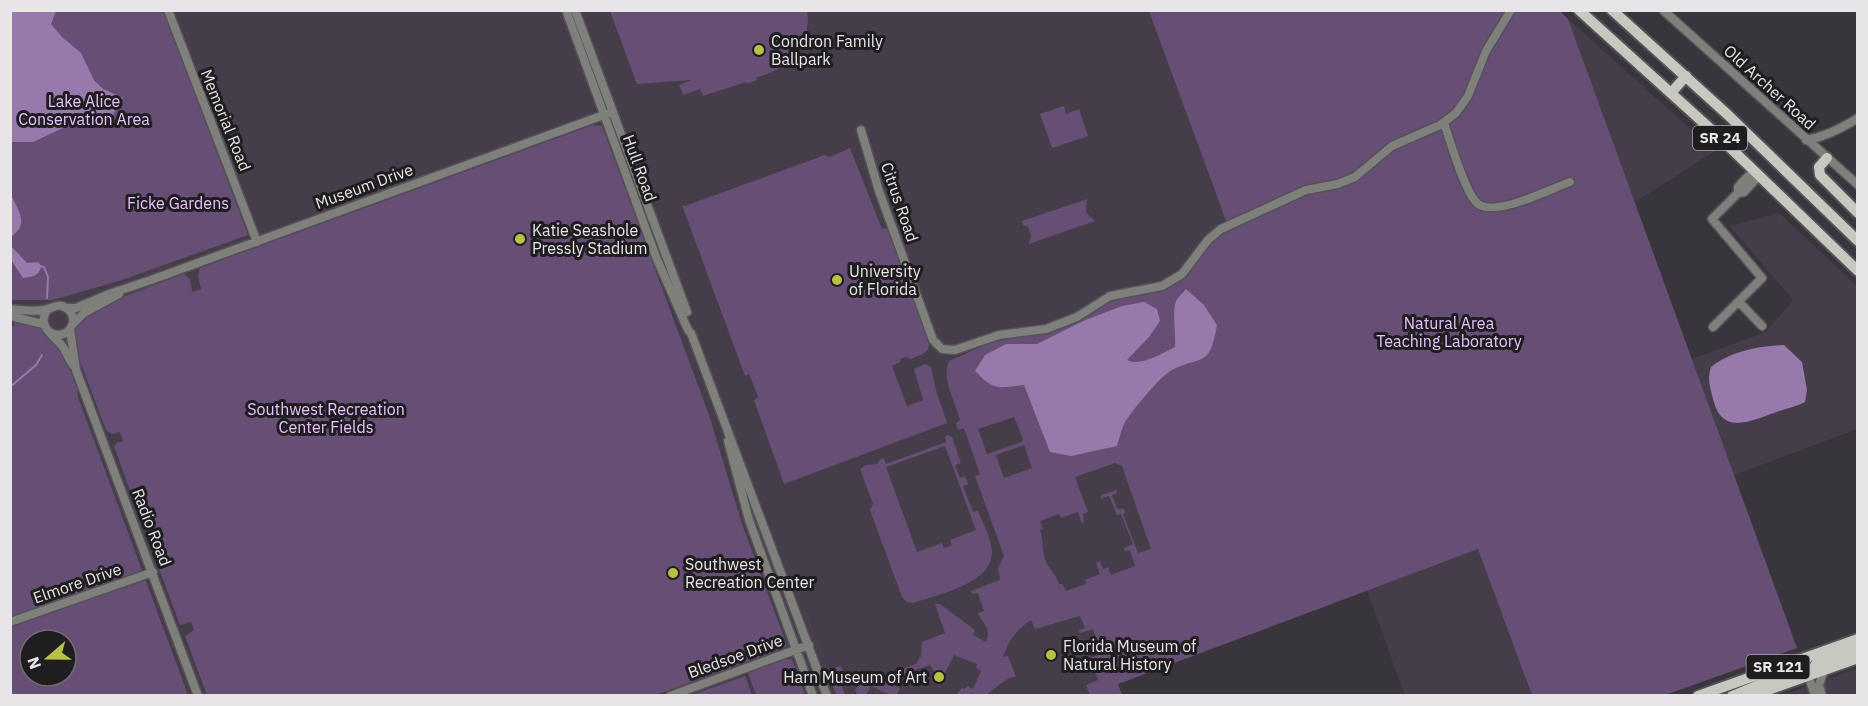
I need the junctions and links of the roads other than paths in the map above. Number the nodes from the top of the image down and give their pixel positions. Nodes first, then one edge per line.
1 (168, 10) edge
2 (566, 10) edge
3 (575, 10) edge
4 (1511, 10) edge
5 (1579, 10) edge
6 (1612, 10) edge
7 (1663, 10) edge
8 (1686, 76) junction
9 (1671, 93) junction
10 (608, 113) junction
11 (1857, 118) edge
12 (1444, 123) junction
13 (861, 130) dead end
14 (1806, 140) junction
15 (1772, 157) junction
16 (1827, 158) junction
17 (1757, 172) junction
18 (1570, 182) dead end
19 (1857, 185) edge
20 (1857, 213) edge
21 (1857, 241) edge
22 (257, 242) junction
23 (1857, 271) edge
24 (126, 289) junction
25 (1739, 302) junction
26 (66, 308) junction
27 (10, 309) edge
28 (48, 309) junction
29 (10, 316) edge
30 (43, 324) junction
31 (1762, 326) dead end
32 (71, 327) junction
33 (1713, 327) dead end
34 (48, 332) junction
35 (76, 370) junction
36 (720, 411) junction
37 (153, 572) junction
38 (10, 622) edge
39 (1857, 639) edge
40 (809, 645) junction
41 (1857, 648) edge
42 (797, 649) junction
43 (1808, 657) junction
44 (1857, 658) edge
45 (1824, 670) junction
46 (1808, 675) junction
47 (198, 696) edge
48 (670, 696) edge
49 (813, 696) edge
50 (827, 696) edge
51 (1698, 696) edge
52 (1732, 696) edge
53 (1751, 696) edge
54 (1815, 696) edge
55 (1822, 696) edge

1 - 22 street, Memorial Road
2 - 10 street, Hull Road
3 - 10 street, Hull Road
4 - 12 street
5 - 9 main road, SR 24
6 - 8 main road, SR 24
7 - 14 street, Old Archer Road
8 - 9 main road
8 - 15 main road, SR 24
9 - 17 main road, SR 24
10 - 22 street, Museum Drive
10 - 36 street, Hull Road
11 - 14 street
12 - 13 street, Citrus Road
12 - 18 street
14 - 16 street, Old Archer Road
15 - 17 main road
15 - 21 main road, SR 24
16 - 19 street, Old Archer Road
16 - 20 main road
17 - 23 main road, SR 24
17 - 25 street
22 - 24 street, Museum Drive
24 - 26 street, Museum Drive
24 - 32 street, Museum Drive
25 - 31 street
25 - 33 street
26 - 28 street
26 - 32 street
27 - 28 street
28 - 30 street
29 - 30 street
30 - 34 street
32 - 34 street
32 - 35 street, Radio Road
34 - 35 street, Radio Road
35 - 37 street, Radio Road
36 - 40 street, Hull Road
36 - 42 street, Hull Road
37 - 38 street, Elmore Drive
37 - 47 street, Radio Road
39 - 43 main road, SR 121
40 - 42 street, Bledsoe Drive
40 - 50 street, Hull Road
41 - 46 main road
42 - 48 street, Bledsoe Drive
42 - 49 street, Hull Road
43 - 51 main road, SR 121
43 - 52 main road
44 - 45 main road, SR 121
45 - 46 main road, SR 121
45 - 55 street
46 - 53 main road, SR 121
46 - 54 street

